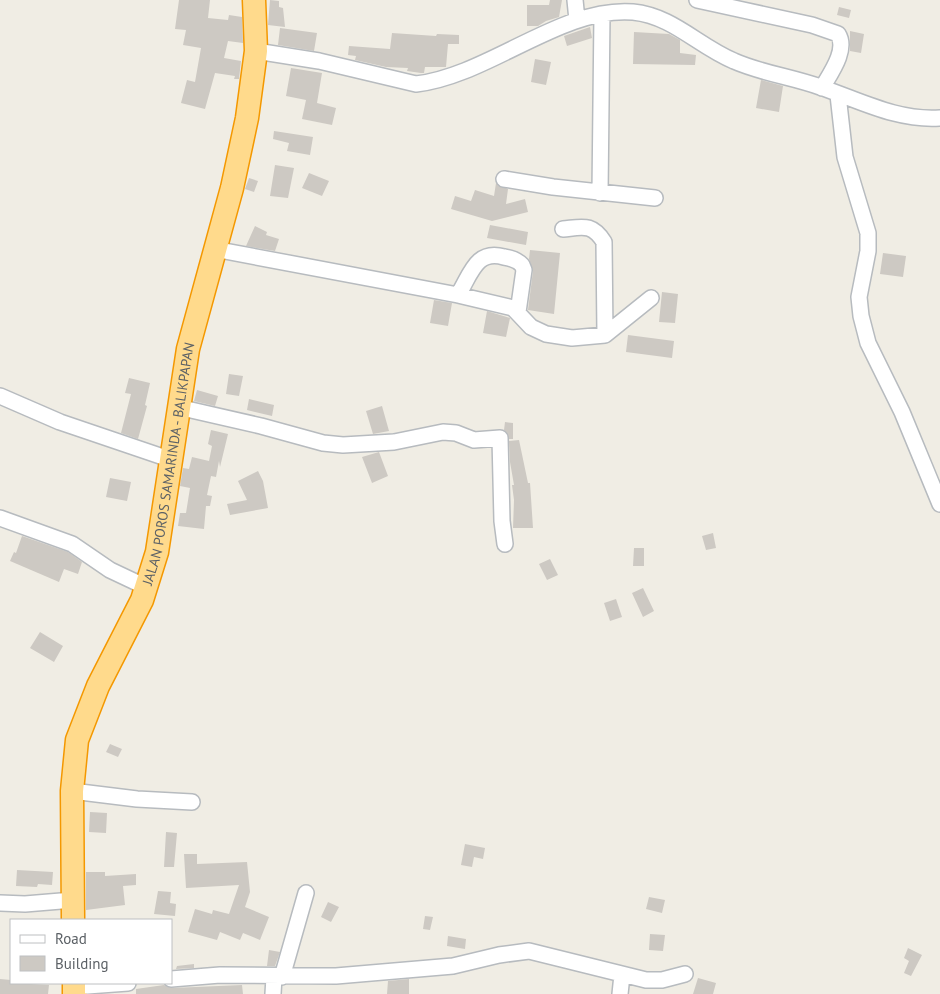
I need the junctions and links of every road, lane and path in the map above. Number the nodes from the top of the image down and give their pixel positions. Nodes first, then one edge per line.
1 (254, 0) edge
2 (575, 0) edge
3 (697, 0) edge
4 (602, 14) junction
5 (577, 20) junction
6 (256, 51) junction
7 (822, 88) junction
8 (838, 94) junction
9 (940, 118) edge
10 (504, 179) dead end
11 (600, 193) junction
12 (655, 198) dead end
13 (563, 229) dead end
14 (214, 249) junction
15 (458, 295) junction
16 (651, 298) dead end
17 (518, 312) junction
18 (605, 335) junction
19 (0, 396) edge
20 (178, 407) junction
21 (172, 460) junction
22 (940, 504) edge
23 (0, 518) edge
24 (505, 544) dead end
25 (146, 587) junction
26 (72, 791) junction
27 (192, 802) dead end
28 (306, 894) dead end
29 (0, 903) edge
30 (73, 910) edge
31 (686, 974) dead end
32 (622, 975) junction
33 (278, 977) junction
34 (172, 979) edge
35 (117, 984) edge
36 (74, 988) edge
37 (273, 994) edge
38 (620, 994) edge

1 - 6 highway, JALAN POROS SAMARINDA - BALIKPAPAN
2 - 5 street
3 - 7 street
4 - 5 street
4 - 7 street
4 - 11 street
5 - 6 street
6 - 14 highway, JALAN POROS SAMARINDA - BALIKPAPAN
7 - 8 street
8 - 9 street
8 - 22 street
10 - 11 street
11 - 12 street
13 - 18 street
14 - 15 street
14 - 20 highway, JALAN POROS SAMARINDA - BALIKPAPAN
15 - 17 street
15 - 17 street
16 - 18 street
17 - 18 street
19 - 21 street
20 - 21 highway, JALAN POROS SAMARINDA - BALIKPAPAN
20 - 24 street
21 - 25 highway, JALAN POROS SAMARINDA - BALIKPAPAN
23 - 25 street
25 - 26 highway, JALAN POROS SAMARINDA - BALIKPAPAN
26 - 27 street
26 - 30 highway, JALAN POROS SAMARINDA - BALIKPAPAN
28 - 33 street
29 - 30 street
31 - 32 street
32 - 33 street
32 - 38 street
33 - 34 street
33 - 37 street
35 - 36 street

